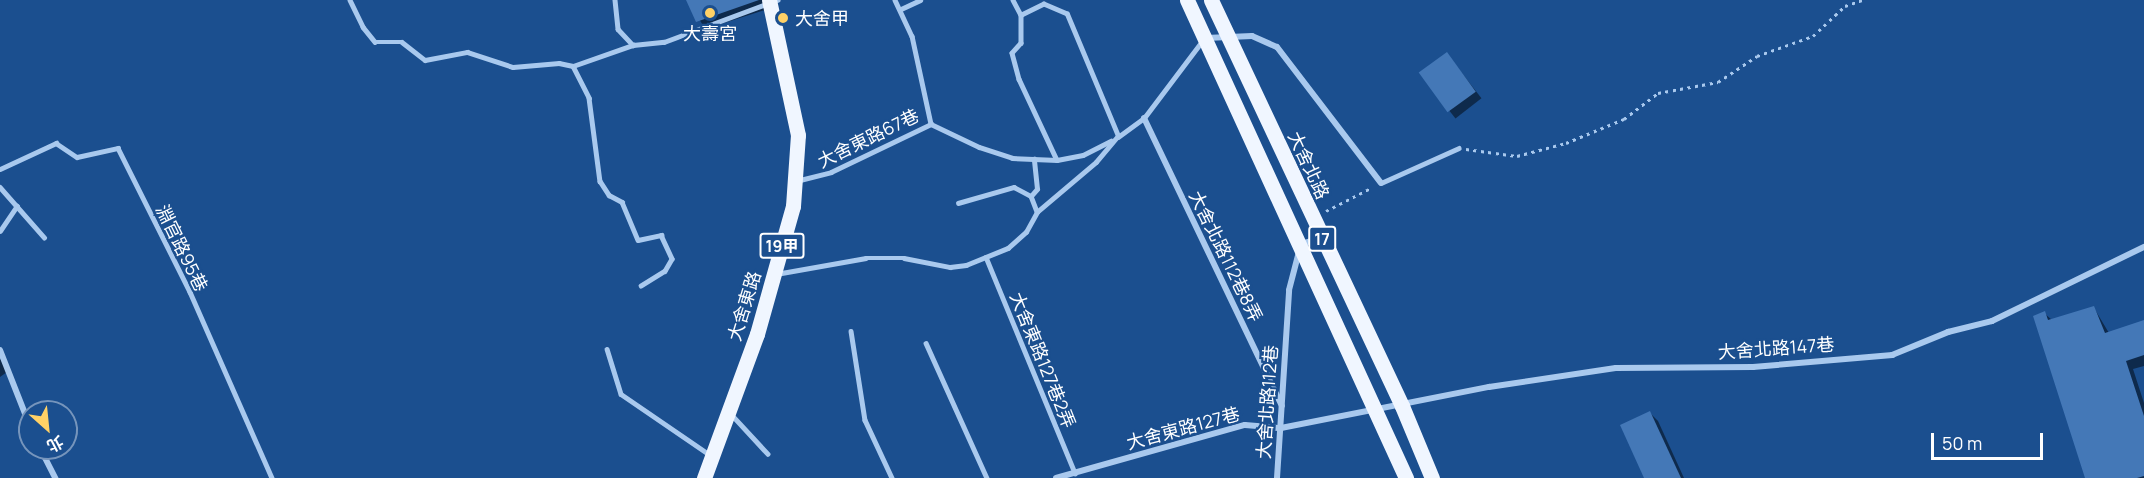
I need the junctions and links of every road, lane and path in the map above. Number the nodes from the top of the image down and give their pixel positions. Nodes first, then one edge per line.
1 (350, 0) edge
2 (615, 0) edge
3 (895, 0) edge
4 (920, 0) edge
5 (1013, 0) edge
6 (1211, 0) edge
7 (1862, 0) edge
8 (772, 2) edge
9 (1191, 3) edge
10 (901, 9) junction
11 (1021, 15) junction
12 (1228, 36) junction
13 (1205, 38) junction
14 (633, 45) junction
15 (573, 66) junction
16 (1144, 118) junction
17 (931, 123) junction
18 (1118, 136) junction
19 (1459, 148) joint
20 (1034, 159) junction
21 (1058, 160) junction
22 (0, 169) edge
23 (796, 181) junction
24 (1381, 183) junction
25 (0, 187) edge
26 (1031, 196) junction
27 (958, 203) dead end
28 (17, 206) junction
29 (1037, 212) junction
30 (1312, 218) junction
31 (0, 231) edge
32 (44, 237) dead end
33 (1321, 238) junction
34 (1301, 244) junction
35 (2144, 247) edge
36 (986, 257) junction
37 (774, 274) junction
38 (641, 286) dead end
39 (851, 331) dead end
40 (926, 343) dead end
41 (607, 349) dead end
42 (0, 350) edge
43 (20, 400) edge
44 (1282, 406) junction
45 (1390, 409) junction
46 (729, 412) junction
47 (1281, 428) junction
48 (768, 454) dead end
49 (712, 456) junction
50 (46, 460) edge
51 (1075, 473) junction
52 (55, 478) edge
53 (272, 478) edge
54 (705, 478) edge
55 (892, 478) edge
56 (987, 478) edge
57 (1056, 478) edge
58 (1277, 478) edge
59 (1406, 478) edge
60 (1432, 478) edge

1 - 15 lane
2 - 14 lane
3 - 10 lane, 大舍東路67巷
4 - 10 lane
5 - 11 lane
6 - 12 main road, 大舍北路 / 17
7 - 19 path
8 - 14 lane
8 - 23 main road, 大舍東路 / 19甲
9 - 13 main road, 大舍北路 / 17
10 - 17 lane, 大舍東路67巷
11 - 18 lane
11 - 21 lane
12 - 13 street
12 - 24 street
12 - 30 main road, 大舍北路 / 17
13 - 16 lane
13 - 34 main road, 大舍北路 / 17
14 - 15 lane
15 - 38 lane
16 - 18 lane
16 - 44 street, 大舍北路112巷8弄
17 - 20 lane
17 - 23 lane, 大舍東路67巷
18 - 21 lane
18 - 29 lane
19 - 24 lane
20 - 21 lane
20 - 26 lane
22 - 53 lane, 淵官路95巷
23 - 37 main road, 大舍東路 / 19甲
24 - 30 path
25 - 28 lane
26 - 27 lane
26 - 29 lane
28 - 31 lane
28 - 32 lane
29 - 36 lane
30 - 33 main road, 大舍北路 / 17
33 - 34 street
33 - 45 main road, 大舍北路 / 17
34 - 44 street, 大舍北路112巷
34 - 45 main road, 大舍北路 / 17
35 - 45 street, 大舍北路147巷
36 - 37 lane
36 - 51 lane, 大舍東路127巷2弄
37 - 46 main road, 大舍東路 / 19甲
39 - 55 lane
40 - 56 lane
41 - 49 lane
42 - 43 street
44 - 47 street, 大舍北路112巷
45 - 47 street, 大舍東路127巷
45 - 59 main road, 大舍北路 / 17
45 - 60 main road, 大舍北路 / 17
46 - 48 lane
46 - 49 main road, 大舍東路 / 19甲
47 - 51 street, 大舍東路127巷
47 - 58 street, 大舍北路112巷
49 - 54 main road, 大舍東路 / 19甲
50 - 52 street
51 - 57 street, 大舍東路127巷

